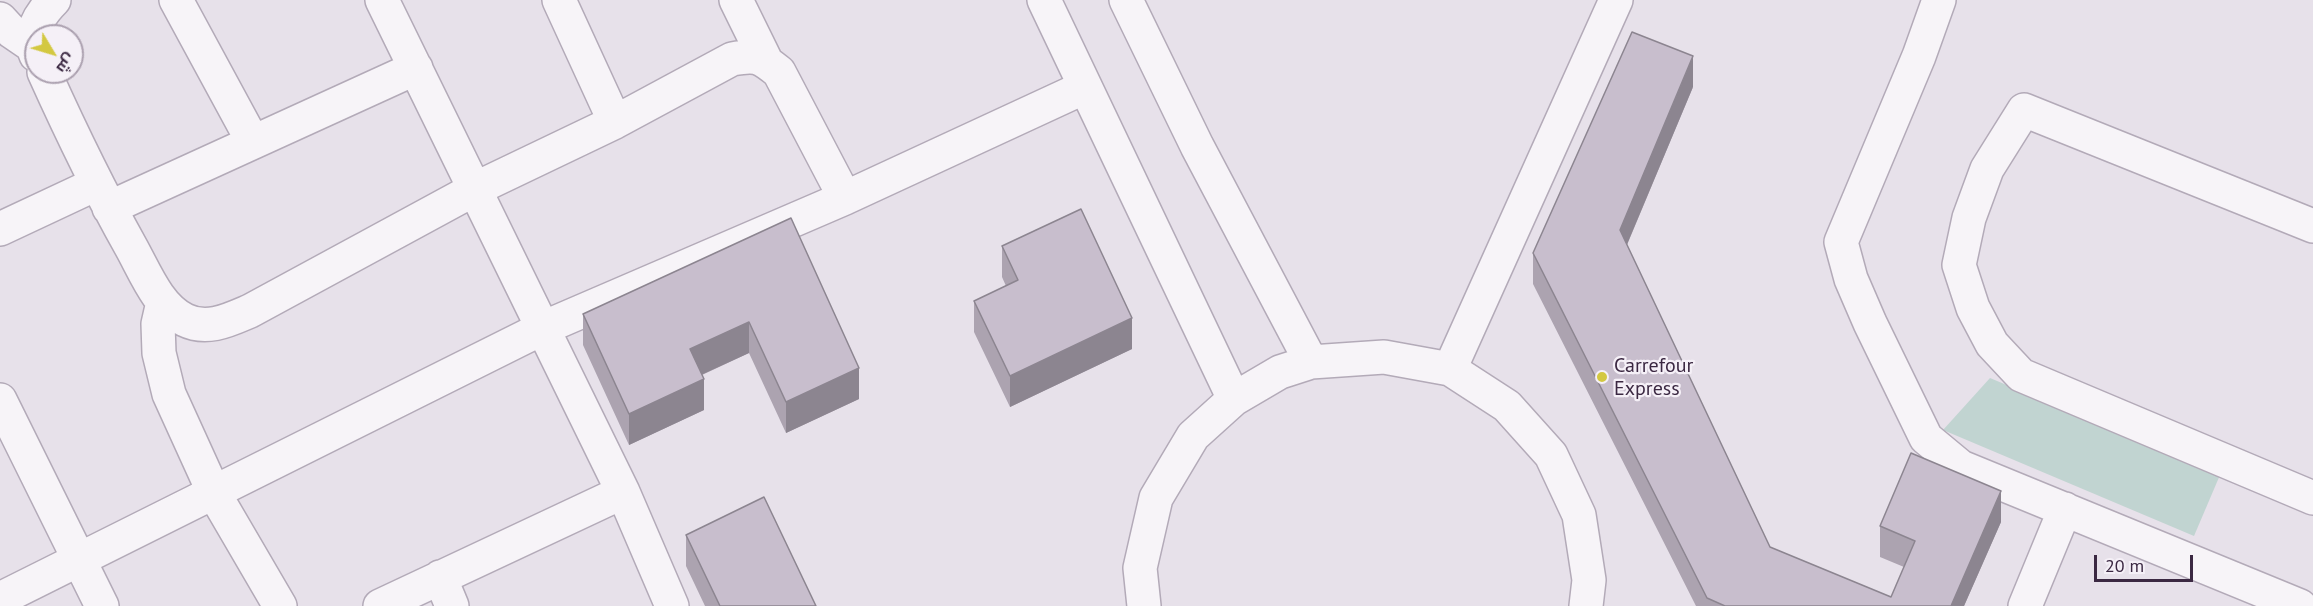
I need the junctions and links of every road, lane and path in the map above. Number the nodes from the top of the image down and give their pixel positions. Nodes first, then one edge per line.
1 (54, 0) edge
2 (176, 0) edge
3 (382, 0) edge
4 (559, 0) edge
5 (736, 0) edge
6 (1044, 0) edge
7 (1126, 0) edge
8 (1616, 0) edge
9 (1939, 0) edge
10 (0, 18) edge
11 (37, 24) edge
12 (24, 44) edge
13 (765, 61) junction
14 (416, 68) junction
15 (50, 84) edge
16 (1085, 87) junction
17 (615, 122) junction
18 (253, 142) junction
19 (475, 189) junction
20 (103, 196) junction
21 (844, 198) junction
22 (2313, 226) edge
23 (0, 229) edge
24 (163, 302) junction
25 (543, 328) junction
26 (1311, 362) junction
27 (1450, 369) junction
28 (1234, 399) junction
29 (1, 405) edge
30 (623, 492) junction
31 (214, 493) junction
32 (2313, 498) edge
33 (2065, 509) junction
34 (80, 560) junction
35 (446, 592) edge
36 (0, 599) edge
37 (102, 606) edge
38 (280, 606) edge
39 (380, 606) edge
40 (672, 606) edge
41 (1144, 606) edge
42 (1586, 606) edge
43 (2025, 606) edge
44 (2300, 606) edge

1 - 11 street
2 - 18 street
3 - 14 street
4 - 17 street
5 - 13 street
6 - 16 street
7 - 26 street
8 - 27 street
9 - 33 street
10 - 12 street
13 - 17 street
13 - 21 street
14 - 18 street
14 - 19 street
15 - 20 street
16 - 21 street
16 - 28 street
17 - 19 street
18 - 20 street
19 - 24 street
19 - 25 street
20 - 23 street
20 - 24 street
21 - 25 street
22 - 32 street
24 - 31 street
25 - 30 street
25 - 31 street
26 - 27 street
26 - 28 street
27 - 42 street
28 - 41 street
29 - 34 street
30 - 35 street
30 - 40 street
31 - 34 street
31 - 38 street
33 - 43 street
33 - 44 street
34 - 36 street
34 - 37 street
35 - 39 street

